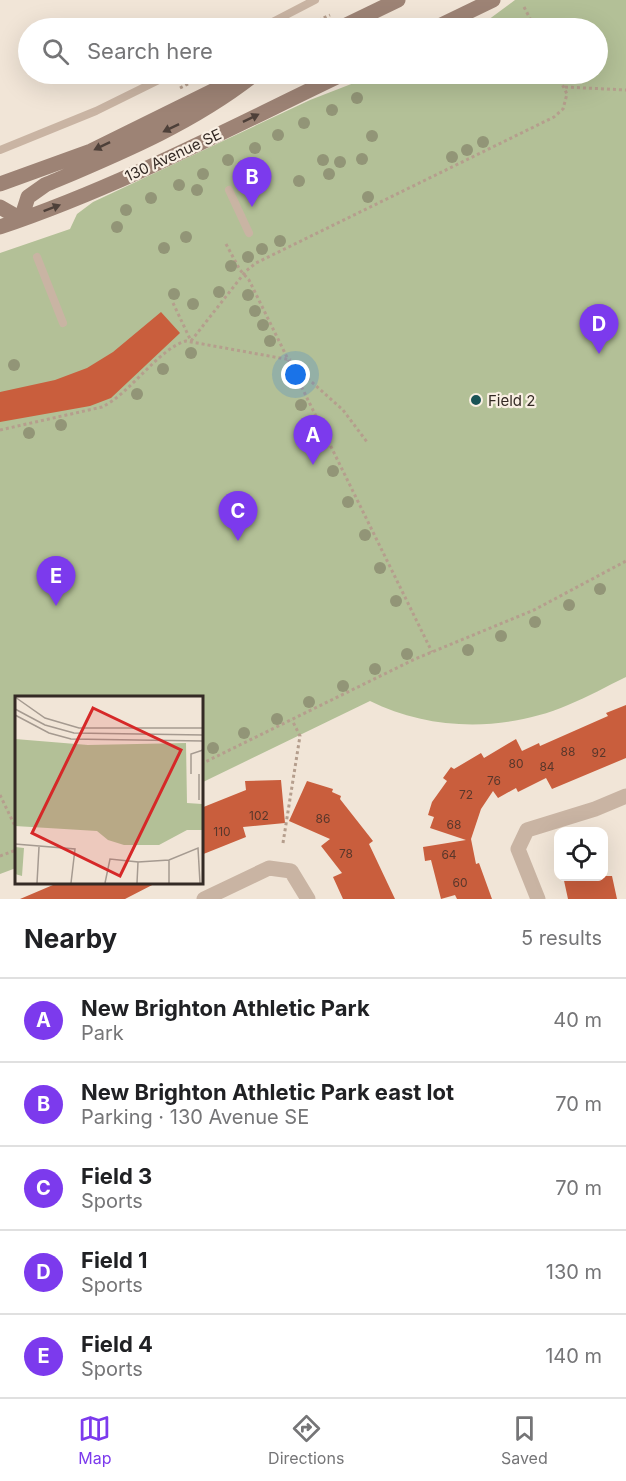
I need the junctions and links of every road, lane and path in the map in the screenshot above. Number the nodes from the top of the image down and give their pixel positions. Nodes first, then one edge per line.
1 (315, 0) edge
2 (398, 0) edge
3 (493, 0) edge
4 (524, 7) dead end
5 (280, 18) edge
6 (361, 18) edge
7 (456, 18) edge
8 (530, 18) edge
9 (151, 84) edge
10 (188, 84) edge
11 (228, 84) edge
12 (242, 84) edge
13 (322, 84) edge
14 (562, 84) edge
15 (564, 87) junction
16 (626, 90) edge
17 (171, 93) dead end
18 (0, 150) edge
19 (0, 184) edge
20 (229, 190) dead end
21 (0, 207) edge
22 (21, 219) junction
23 (0, 227) edge
24 (249, 233) dead end
25 (226, 244) dead end
26 (37, 257) dead end
27 (244, 274) junction
28 (173, 303) dead end
29 (63, 323) dead end
30 (191, 341) junction
31 (292, 362) junction
32 (0, 430) edge
33 (367, 442) dead end
34 (626, 561) edge
35 (432, 652) junction
36 (292, 720) junction
37 (202, 764) edge
38 (0, 795) edge
39 (626, 796) edge
40 (15, 826) edge
41 (283, 843) dead end
42 (15, 850) edge
43 (0, 856) edge
44 (204, 899) edge
45 (308, 899) edge
46 (538, 899) edge

1 - 5 lane
2 - 6 main road
3 - 7 main road
4 - 8 path
9 - 18 lane
10 - 17 path
11 -> 19 main road
12 -> 22 main road
22 -> 13 main road, 130 Avenue SE
14 - 15 path
15 - 16 path
15 - 27 path
20 - 24 lane
21 - 22 main road
22 - 23 main road, 130 Avenue SE
25 - 27 path
26 - 29 lane
27 - 30 path
27 - 31 path
28 - 30 path
30 - 31 path
30 - 32 path
31 - 33 path
31 - 35 path
34 - 35 path
35 - 36 path
36 - 37 path
36 - 41 path
38 - 40 path
39 - 46 street
42 - 43 path
44 - 45 street

